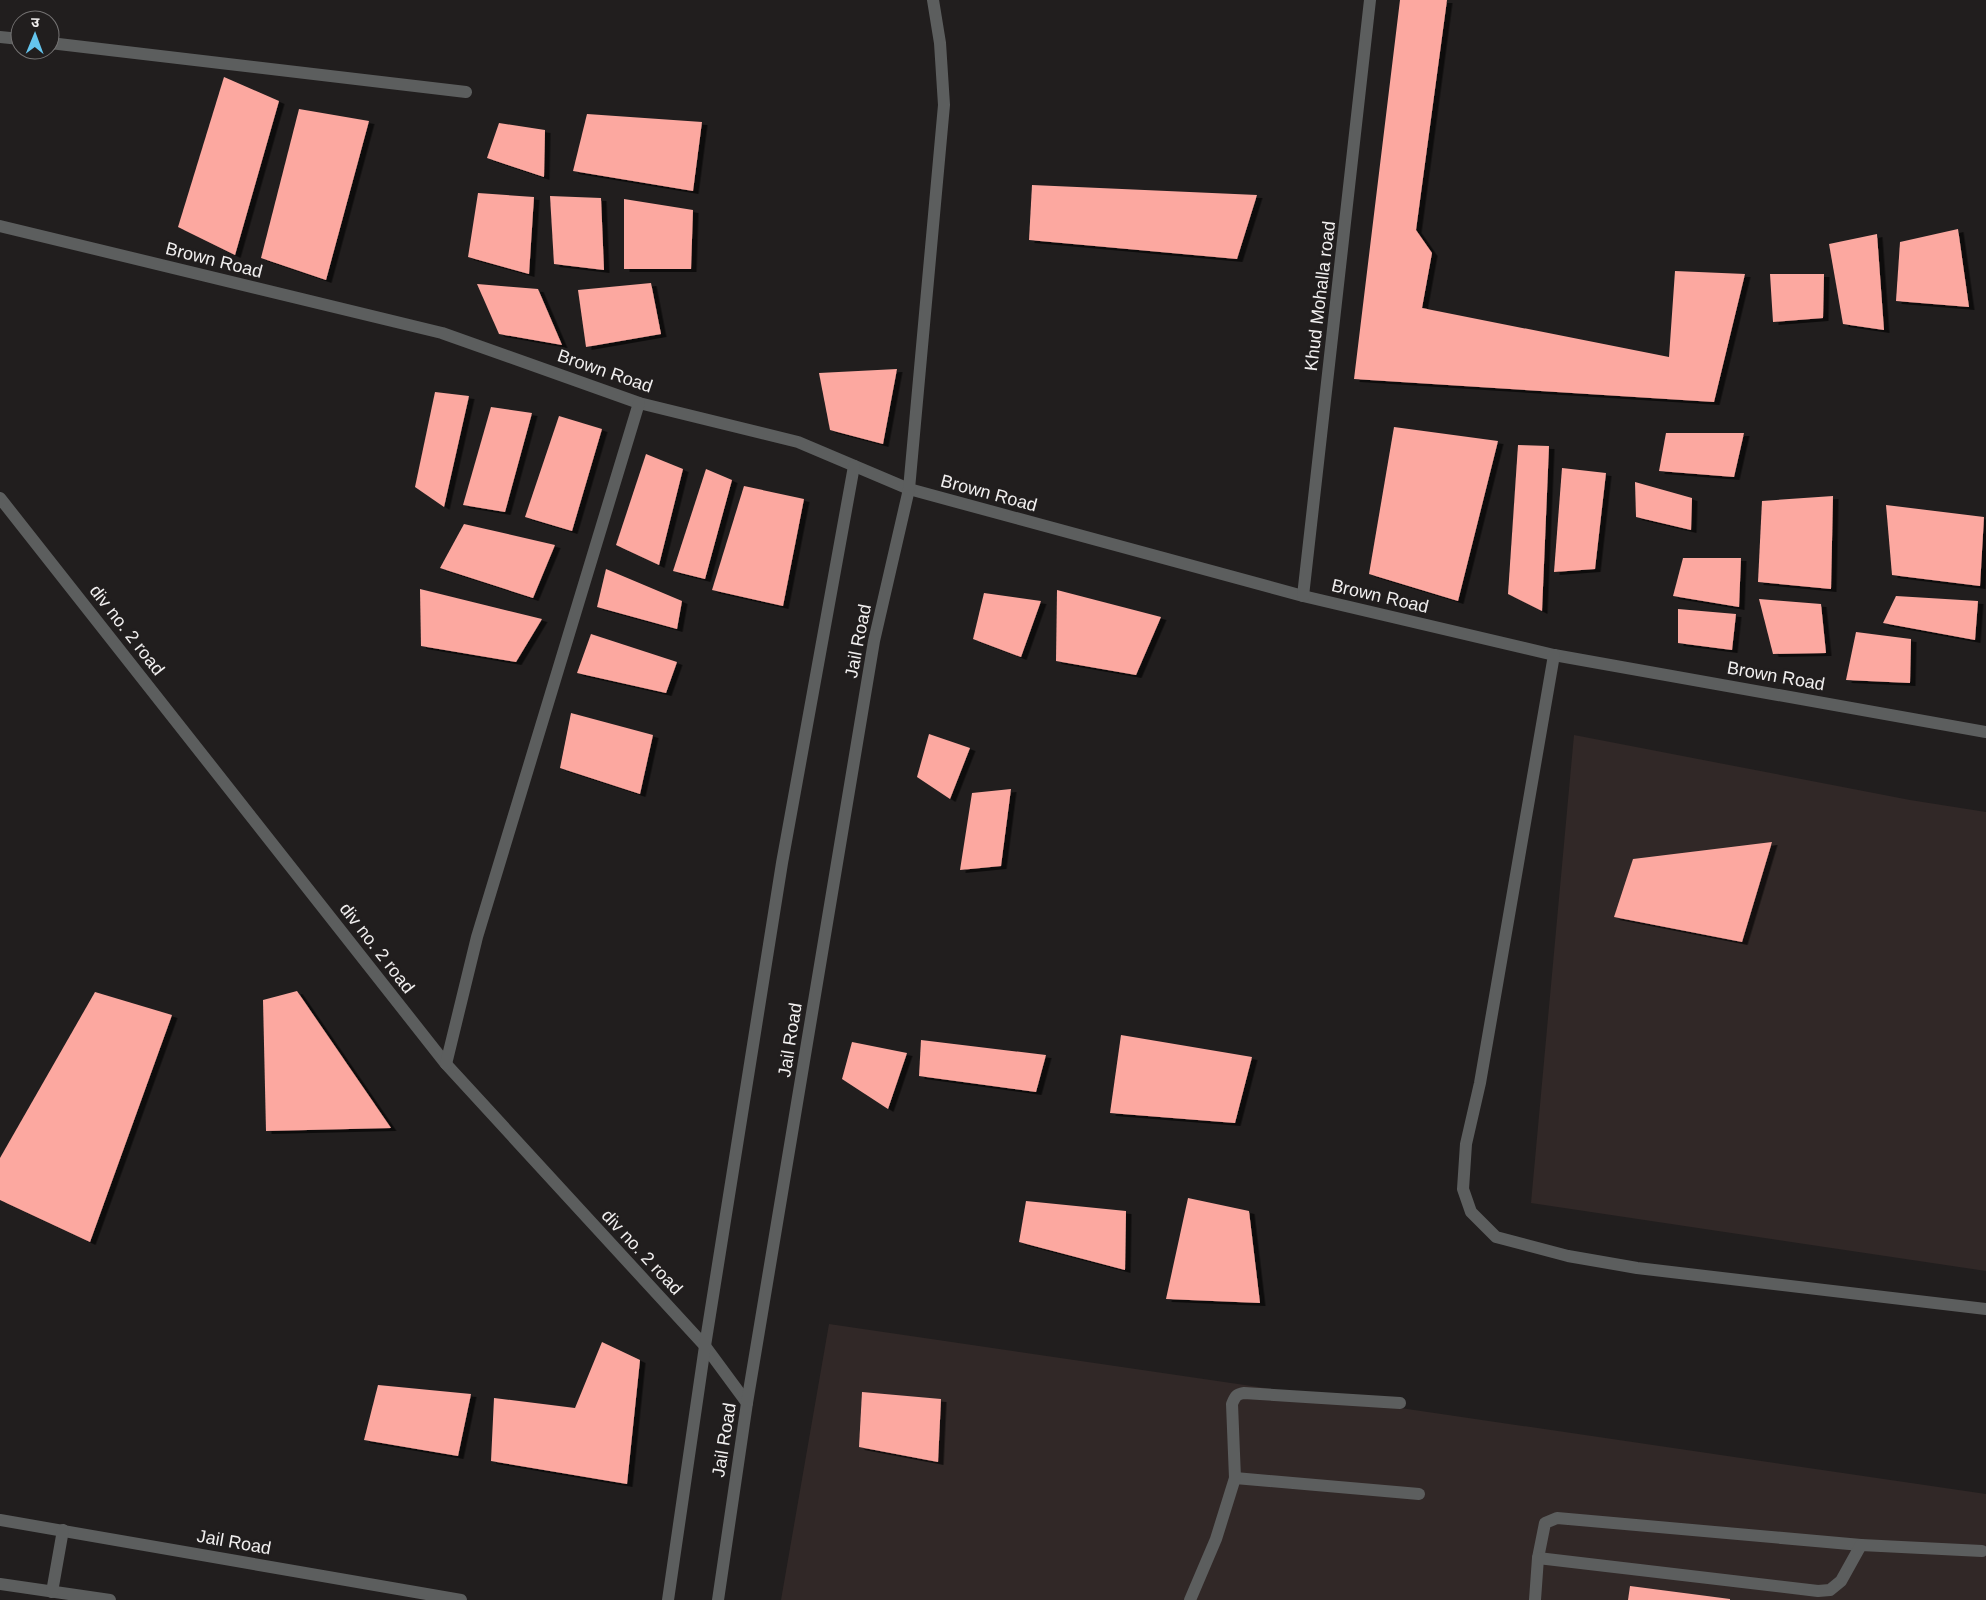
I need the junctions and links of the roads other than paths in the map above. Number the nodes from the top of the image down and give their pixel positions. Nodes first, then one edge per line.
1 (933, 0) edge
2 (1370, 0) edge
3 (60, 44) edge
4 (466, 92) dead end
5 (0, 226) edge
6 (639, 402) junction
7 (854, 466) junction
8 (909, 489) junction
9 (0, 498) edge
10 (1303, 596) junction
11 (1554, 655) junction
12 (1986, 732) edge
13 (446, 1064) junction
14 (1986, 1309) edge
15 (705, 1346) junction
16 (747, 1403) junction
17 (1400, 1403) dead end
18 (1235, 1478) junction
19 (1418, 1494) dead end
20 (0, 1520) edge
21 (63, 1530) junction
22 (1861, 1545) junction
23 (1982, 1551) dead end
24 (1538, 1558) junction
25 (0, 1584) edge
26 (52, 1592) junction
27 (110, 1600) edge
28 (461, 1600) edge
29 (668, 1600) edge
30 (718, 1600) edge
31 (1190, 1600) edge
32 (1535, 1600) edge

1 - 8 street, Jail Road
2 - 10 street, Khud Mohalla road
3 - 4 street
5 - 6 street, Brown Road
6 - 7 street, Brown Road
6 - 13 street
7 - 8 street, Brown Road
7 - 15 street
8 - 10 street, Brown Road
8 - 16 street, Jail Road
9 - 13 street, div no. 2 road
10 - 11 street, Brown Road
11 - 12 street, Brown Road
11 - 14 street
13 - 15 street, div no. 2 road
15 - 16 street, div no. 2 road
15 - 29 street
16 - 30 street, Jail Road
17 - 18 street
18 - 19 street
18 - 31 street
20 - 21 street, Jail Road
21 - 26 street
21 - 28 street, Jail Road
22 - 23 street
22 - 24 street
22 - 24 street
24 - 32 street
25 - 26 street
26 - 27 street

